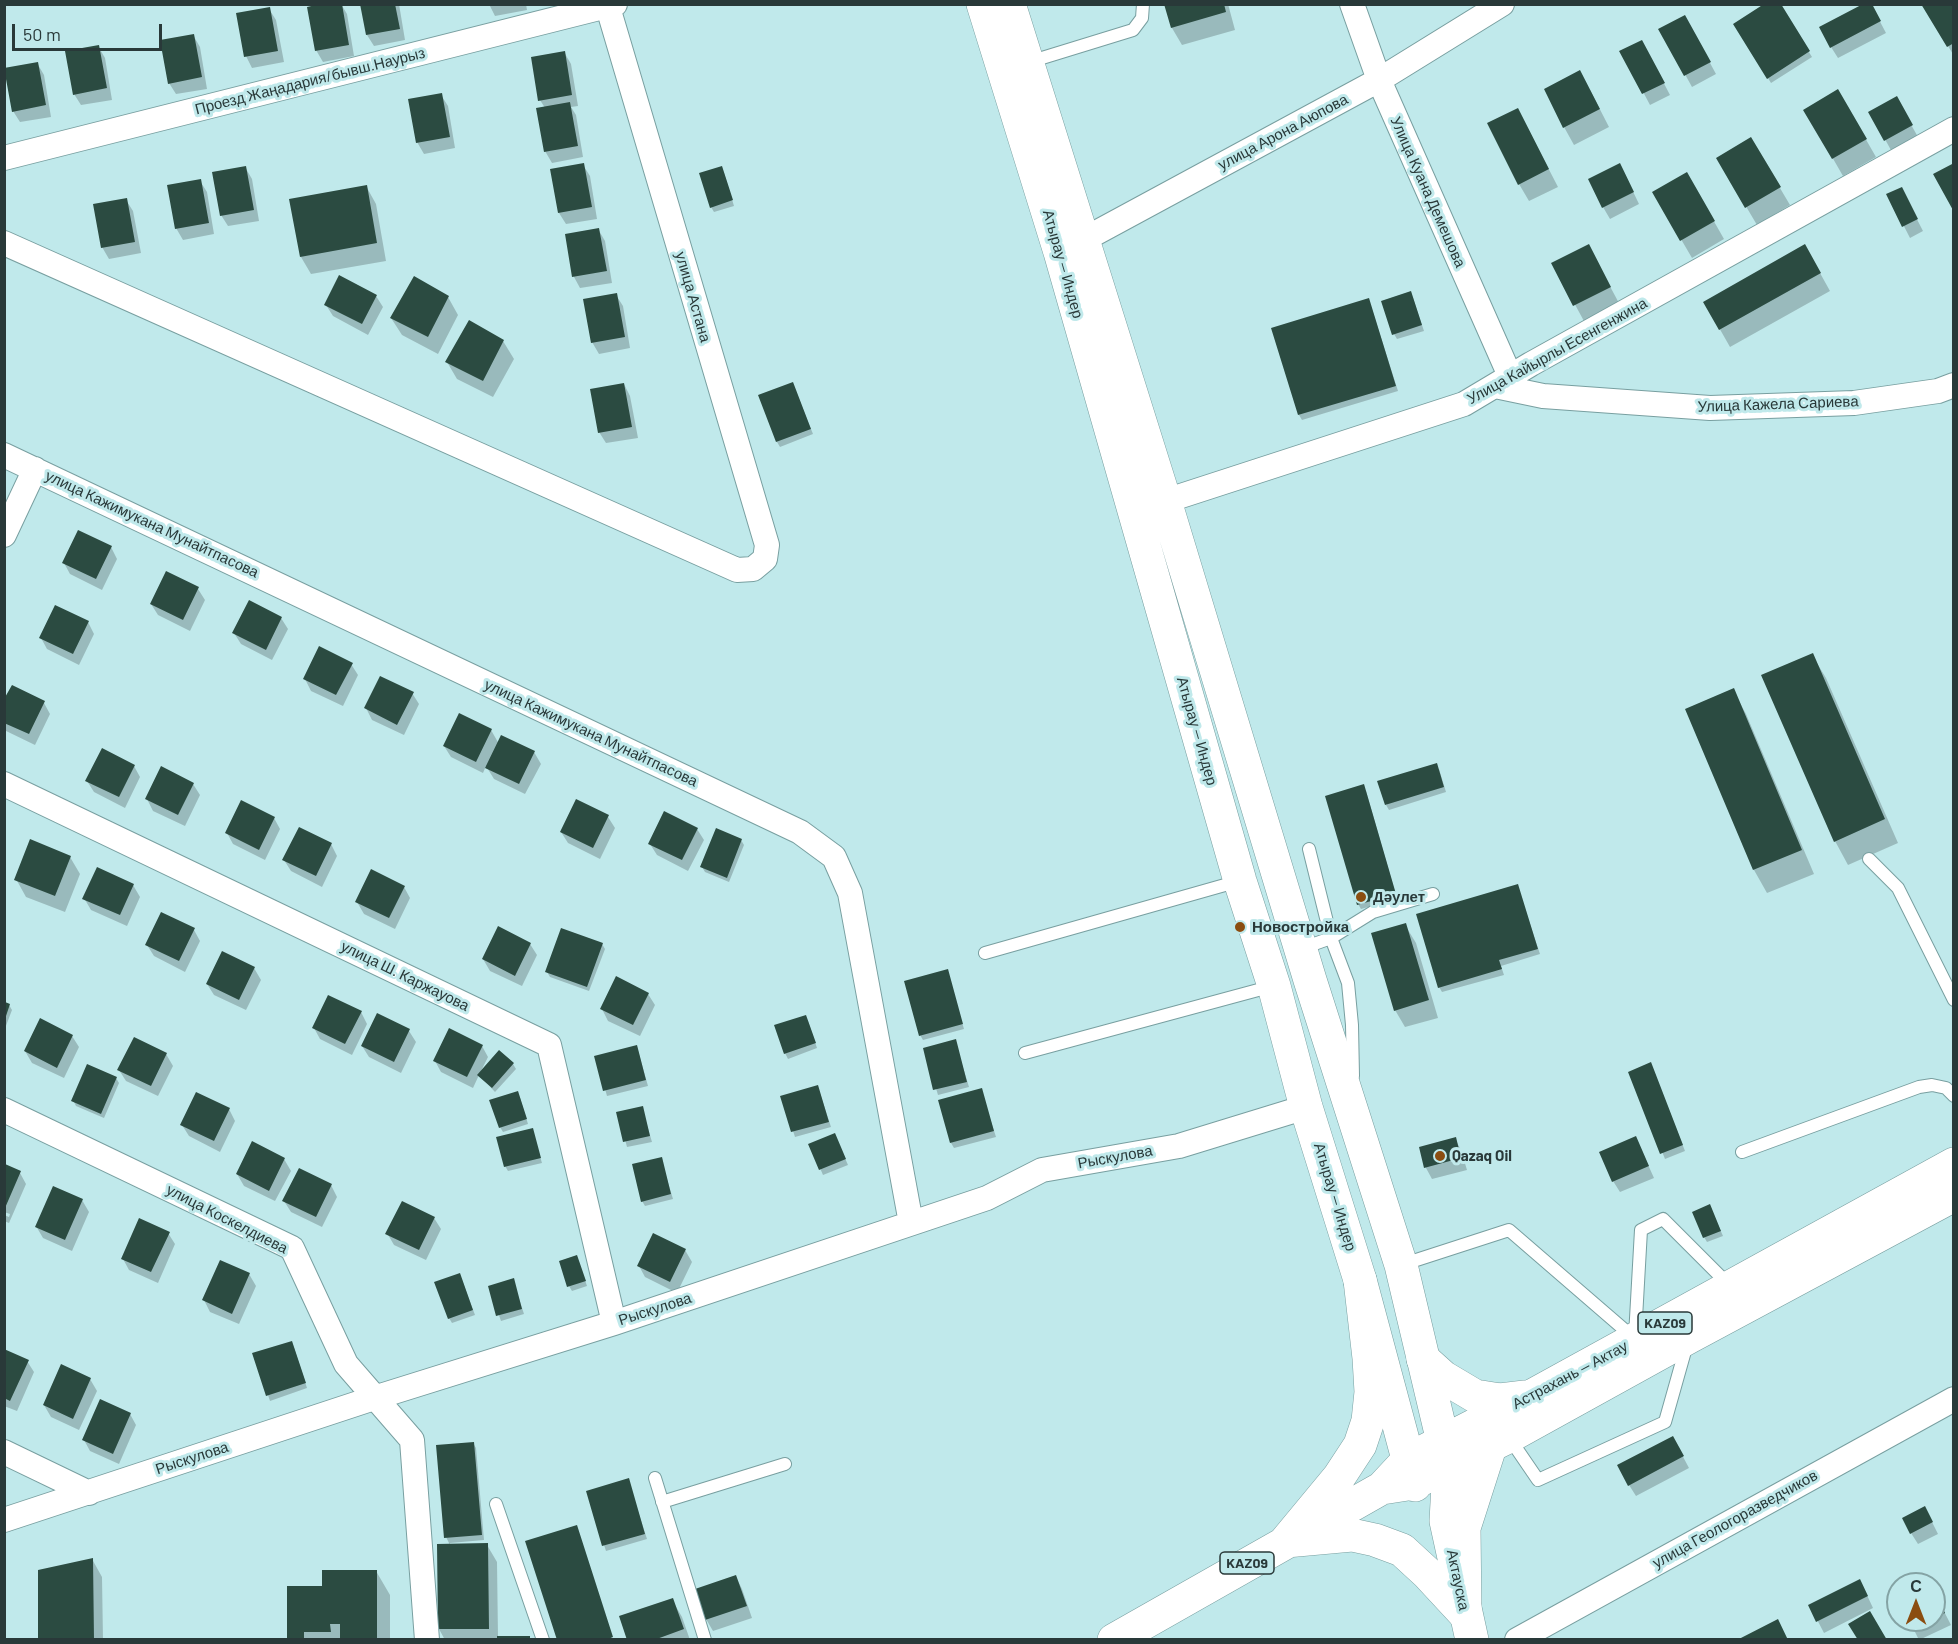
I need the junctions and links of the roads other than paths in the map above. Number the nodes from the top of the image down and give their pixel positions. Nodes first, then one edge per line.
1 (983, 4) edge
2 (1009, 4) edge
3 (1143, 4) edge
4 (1352, 4) edge
5 (1502, 4) edge
6 (610, 5) edge
7 (1028, 62) junction
8 (1379, 80) junction
9 (1953, 129) edge
10 (4, 158) edge
11 (4, 243) edge
12 (1072, 246) junction
13 (1502, 381) junction
14 (1953, 385) edge
15 (4, 455) edge
16 (35, 469) junction
17 (1165, 501) junction
18 (1133, 511) junction
19 (4, 535) edge
20 (4, 784) edge
21 (1309, 849) dead end
22 (1869, 859) dead end
23 (1240, 881) junction
24 (1433, 894) dead end
25 (1331, 938) junction
26 (1301, 949) junction
27 (985, 953) dead end
28 (1274, 986) junction
29 (1953, 1000) edge
30 (1025, 1053) dead end
31 (1953, 1096) edge
32 (1306, 1107) junction
33 (4, 1110) edge
34 (1354, 1114) junction
35 (1742, 1152) dead end
36 (1953, 1164) edge
37 (1953, 1195) edge
38 (911, 1223) junction
39 (1401, 1265) junction
40 (1360, 1280) junction
41 (1731, 1287) junction
42 (614, 1323) junction
43 (1689, 1337) junction
44 (1635, 1339) junction
45 (1423, 1359) junction
46 (1530, 1397) junction
47 (374, 1398) junction
48 (1953, 1399) edge
49 (1499, 1442) junction
50 (4, 1452) edge
51 (1446, 1454) junction
52 (785, 1464) dead end
53 (1411, 1471) junction
54 (655, 1478) dead end
55 (89, 1493) junction
56 (662, 1502) junction
57 (496, 1504) dead end
58 (4, 1520) edge
59 (1446, 1521) junction
60 (1286, 1541) junction
61 (1468, 1627) edge
62 (427, 1640) edge
63 (543, 1640) edge
64 (705, 1640) edge
65 (1114, 1640) edge
66 (1518, 1640) edge

1 - 12 main road, Атырау — Индер
2 - 7 main road, Атырау — Индер
3 - 7 lane
4 - 8 street, Улица Куана Демешова
5 - 8 street, улица Арона Аюпова
6 - 10 street, Проезд Жаңадария/бывш.Наурыз
6 - 11 street, улица Астана
7 - 12 main road, Атырау — Индер
8 - 12 street, улица Арона Аюпова
8 - 13 street, Улица Куана Демешова
9 - 13 street, Улица Кайырлы Есенгенжина
12 - 17 main road, Атырау — Индер
12 - 18 main road, Атырау — Индер
13 - 14 street, Улица Кажела Сариева
13 - 17 street, Улица Кайырлы Есенгенжина
15 - 16 street, улица Кажимукана Мунайтпасова
16 - 19 street
16 - 38 street, улица Кажимукана Мунайтпасова
17 - 18 street, Улица Кайырлы Есенгенжина
17 - 26 main road, Атырау — Индер
18 - 23 main road, Атырау — Индер
20 - 42 street, улица Ш. Каржауова
21 - 25 lane
22 - 29 lane
23 - 27 lane
23 - 28 main road, Атырау — Индер
24 - 25 lane
25 - 26 lane
25 - 34 lane
26 - 34 main road, Атырау — Индер
28 - 30 lane
28 - 32 main road, Атырау — Индер
31 - 35 lane
32 - 38 street, Рыскулова
32 - 40 main road, Атырау — Индер
33 - 47 street, улица Коскелдиева
34 - 39 main road, Атырау — Индер
36 - 41 main road, Астрахань — Актау / KAZ09
37 - 43 main road, Астрахань — Актау / KAZ09
38 - 42 street, Рыскулова
39 - 44 lane
39 - 45 main road, Атырау — Индер
40 - 53 main road, Атырау — Индер
40 - 60 main road
41 - 44 main road, Астрахань — Актау / KAZ09
41 - 44 lane
42 - 47 street, Рыскулова
43 - 49 main road, Астрахань — Актау / KAZ09
43 - 49 lane
44 - 46 main road, Астрахань — Актау / KAZ09
45 - 46 main road
45 - 51 main road, Атырау — Индер
46 - 51 main road, Астрахань — Актау / KAZ09
47 - 55 street, Рыскулова
47 - 62 street, улица Коскелдиева
48 - 66 street, улица Геологоразведчиков
49 - 51 main road, Астрахань — Актау / KAZ09
49 - 61 main road
50 - 55 street
51 - 53 main road, Астрахань — Актау / KAZ09
51 - 59 main road, Актауска
52 - 56 lane
53 - 59 main road, Актауска
53 - 60 main road, Астрахань — Актау / KAZ09
54 - 56 lane
55 - 58 street, Рыскулова
56 - 64 lane
57 - 63 lane
59 - 61 main road, Актауска
60 - 61 main road
60 - 65 main road, Астрахань — Актау / KAZ09

